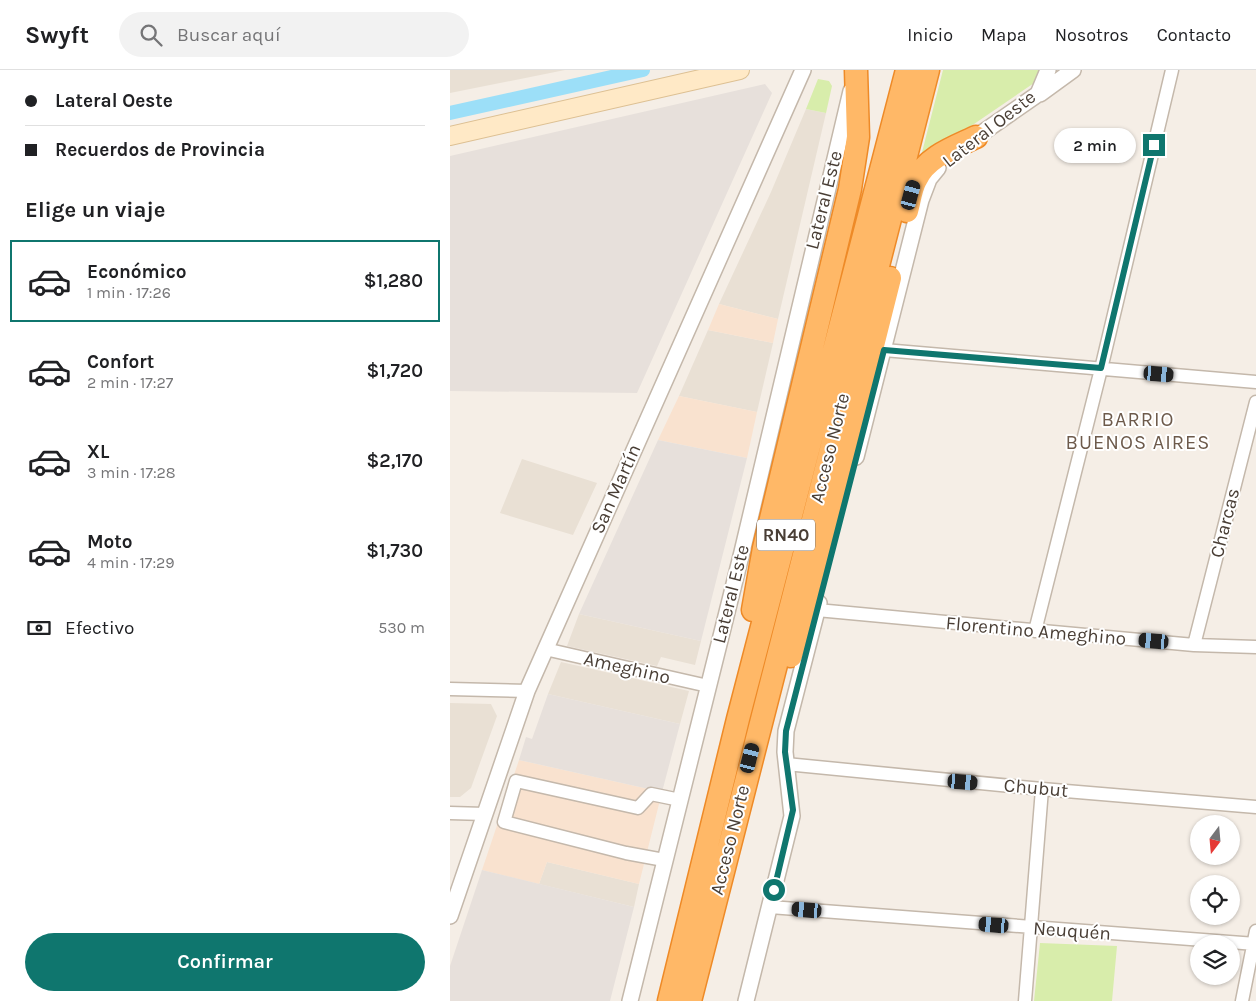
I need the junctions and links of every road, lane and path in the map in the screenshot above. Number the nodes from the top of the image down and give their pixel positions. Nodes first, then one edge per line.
1 (740, 70) edge
2 (803, 70) edge
3 (856, 70) edge
4 (907, 70) edge
5 (928, 70) edge
6 (1048, 70) edge
7 (1073, 70) edge
8 (1172, 70) edge
9 (1038, 94) junction
10 (450, 136) edge
11 (976, 137) junction
12 (884, 350) junction
13 (1101, 368) junction
14 (1256, 382) edge
15 (1256, 402) edge
16 (817, 610) junction
17 (1035, 631) junction
18 (1194, 645) junction
19 (1256, 647) edge
20 (545, 649) junction
21 (708, 686) junction
22 (450, 689) edge
23 (527, 690) junction
24 (738, 719) junction
25 (786, 764) junction
26 (1042, 789) junction
27 (741, 796) junction
28 (680, 800) junction
29 (1256, 807) edge
30 (450, 813) edge
31 (485, 814) junction
32 (664, 860) junction
33 (770, 907) junction
34 (450, 916) edge
35 (1031, 928) junction
36 (1255, 940) edge
37 (630, 1001) edge
38 (670, 1001) edge
39 (690, 1001) edge
40 (746, 1001) edge
41 (1024, 1001) edge
42 (1242, 1001) edge

1 - 10 main road
2 - 20 street, San Martín
3 - 21 street, Lateral Este
3 - 24 highway
4 - 24 highway, Acceso Norte / RN40
5 - 27 highway, Acceso Norte / RN40
6 - 9 street, Lateral Oeste
7 - 9 street
8 - 13 street
9 - 11 street, Lateral Oeste
11 - 12 street, Lateral Oeste
11 - 27 highway
12 - 13 street
12 - 16 street, Lateral Oeste
13 - 14 street
13 - 17 street
15 - 18 street, Charcas
16 - 17 street, Florentino Ameghino
16 - 25 street, Lateral Oeste
17 - 18 street, Florentino Ameghino
18 - 19 street, Florentino Ameghino
20 - 21 street, Ameghino
20 - 23 street, San Martín
21 - 28 street, Lateral Este
22 - 23 street
23 - 31 street, San Martín
24 - 38 highway, Acceso Norte / RN40
25 - 26 street, Chubut
25 - 33 street, Lateral Oeste
26 - 29 street, Chubut
26 - 35 street
27 - 39 highway, Acceso Norte / RN40
28 - 32 street, Lateral Este
28 - 32 street
30 - 31 street
31 - 34 street, San Martín
32 - 37 street, Lateral Este
33 - 35 street, Neuquén
33 - 40 street, Lateral Oeste
35 - 36 street, Neuquén
35 - 41 street
36 - 42 street

